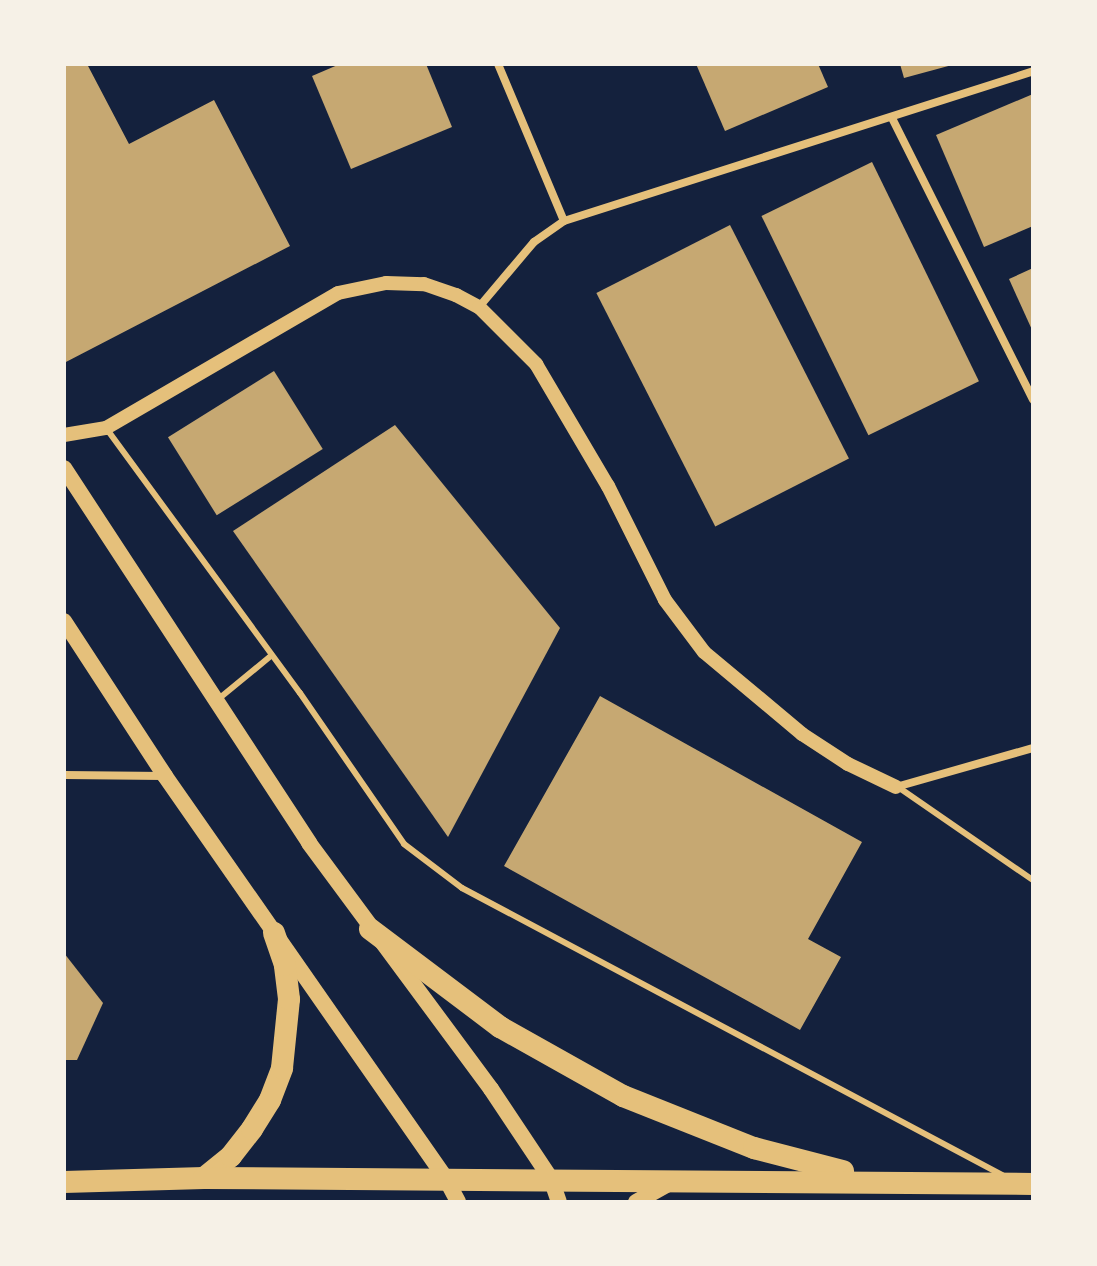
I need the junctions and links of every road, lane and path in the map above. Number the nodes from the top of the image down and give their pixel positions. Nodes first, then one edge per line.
1 (498, 64) edge
2 (1033, 71) edge
3 (892, 118) junction
4 (564, 221) junction
5 (479, 307) junction
6 (1033, 400) edge
7 (106, 428) junction
8 (64, 435) edge
9 (64, 468) edge
10 (64, 621) edge
11 (272, 655) junction
12 (216, 701) junction
13 (1033, 748) edge
14 (64, 775) edge
15 (165, 776) junction
16 (896, 787) junction
17 (1033, 880) edge
18 (370, 929) junction
19 (274, 933) junction
20 (204, 1178) junction
21 (446, 1179) junction
22 (677, 1180) junction
23 (892, 1180) junction
24 (64, 1182) edge
25 (1025, 1184) edge
26 (550, 1191) edge
27 (458, 1202) edge
28 (559, 1202) edge
29 (636, 1202) edge

1 - 4 street
2 - 3 street
3 - 4 street
3 - 6 street
4 - 5 street
5 - 7 street
5 - 16 street
7 - 8 street
7 - 11 lane
9 - 12 main road
10 - 15 main road
11 - 12 lane
11 - 25 lane
12 - 18 main road
13 - 16 street
14 - 15 street
15 - 19 main road
16 - 17 lane
18 - 23 highway
18 - 26 main road
19 - 20 highway
19 - 21 main road
20 - 21 highway
20 - 24 highway
21 - 26 highway
21 - 27 main road
22 - 23 highway
22 - 26 highway
22 - 29 main road
23 - 25 highway
26 - 28 main road

